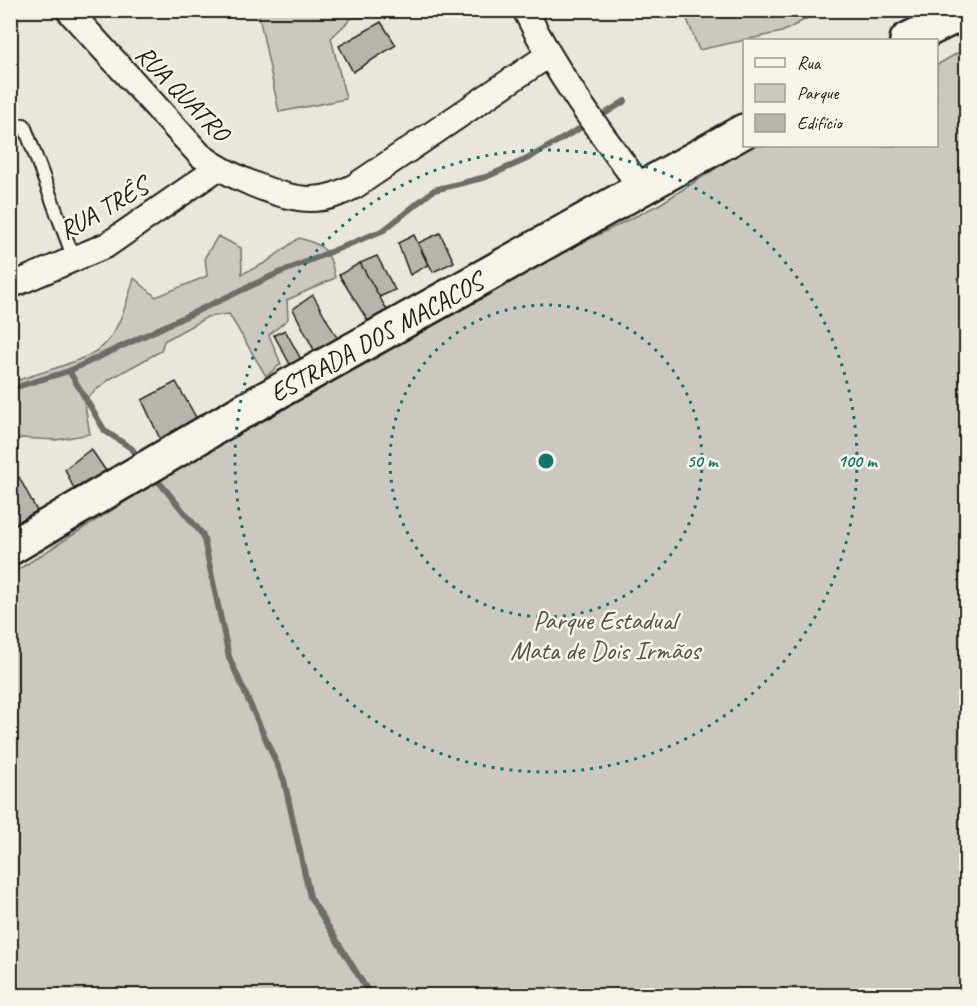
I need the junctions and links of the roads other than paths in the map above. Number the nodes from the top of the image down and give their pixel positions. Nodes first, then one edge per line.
1 (68, 10) edge
2 (525, 10) edge
3 (966, 10) edge
4 (909, 39) edge
5 (548, 56) junction
6 (24, 125) dead end
7 (743, 132) edge
8 (218, 168) junction
9 (642, 189) junction
10 (74, 259) junction
11 (10, 286) edge
12 (10, 548) edge

1 - 8 street, RUA QUATRO
2 - 5 street
3 - 4 main road
5 - 8 street, RUA QUATRO
5 - 9 street
6 - 10 lane
7 - 9 main road, ESTRADA DOS MACACOS
8 - 10 street, RUA TRÊS
9 - 12 main road, ESTRADA DOS MACACOS
10 - 11 street, RUA TRÊS

